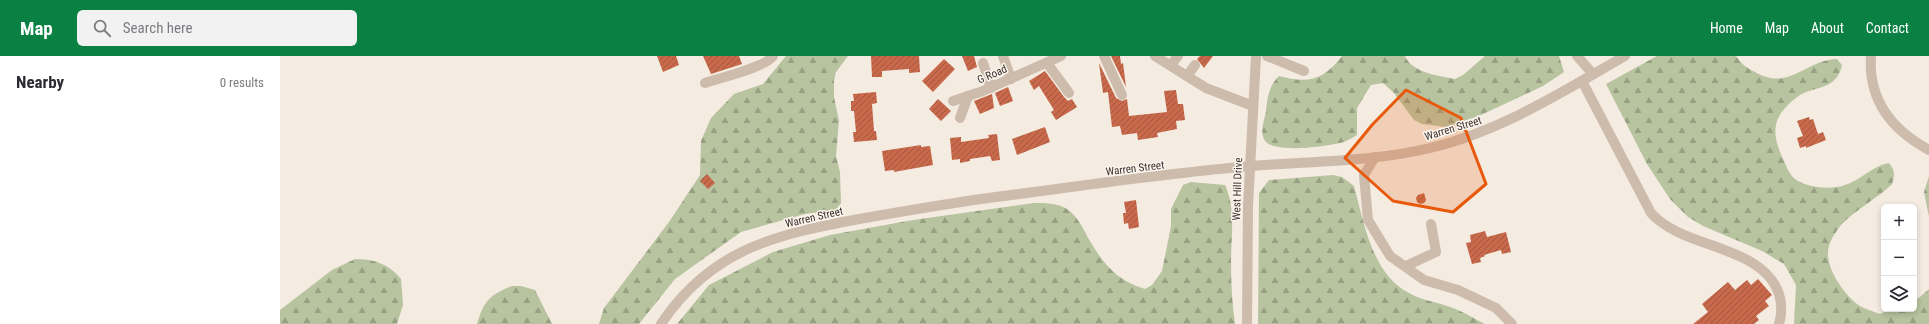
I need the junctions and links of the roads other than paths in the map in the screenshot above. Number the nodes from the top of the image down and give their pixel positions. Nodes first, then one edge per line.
1 (773, 56) edge
2 (1002, 56) edge
3 (1062, 56) edge
4 (1104, 56) edge
5 (1155, 56) edge
6 (1178, 56) edge
7 (1256, 56) edge
8 (1267, 56) edge
9 (1577, 56) edge
10 (1624, 56) edge
11 (1871, 56) edge
12 (983, 63) dead end
13 (1047, 63) junction
14 (1195, 65) dead end
15 (1171, 66) junction
16 (1304, 71) dead end
17 (1593, 74) junction
18 (1187, 76) junction
19 (1011, 79) junction
20 (1582, 81) junction
21 (705, 83) dead end
22 (991, 88) junction
23 (1070, 93) dead end
24 (1122, 95) dead end
25 (968, 96) junction
26 (953, 101) dead end
27 (1253, 106) junction
28 (960, 118) dead end
29 (1929, 150) edge
30 (1375, 157) junction
31 (1249, 166) junction
32 (1431, 224) dead end
33 (1406, 266) junction
34 (661, 324) edge
35 (1247, 324) edge
36 (1512, 324) edge
37 (1779, 324) edge

1 - 21 street
2 - 19 street
3 - 13 street, G Road
4 - 24 street
5 - 15 street
6 - 15 street
7 - 27 street, West Hill Drive
8 - 16 street
9 - 17 street
10 - 17 street, Warren Street
11 - 29 street
12 - 22 street
13 - 19 street, G Road
13 - 23 street
14 - 18 street
15 - 18 street
17 - 20 street, Warren Street
18 - 27 street
19 - 22 street, G Road
20 - 30 street, Warren Street
20 - 37 street
22 - 25 street, G Road
25 - 26 street, G Road
25 - 28 street
27 - 31 street, West Hill Drive
30 - 31 street, Warren Street
30 - 33 street
31 - 34 street, Warren Street
31 - 35 street, West Hill Drive
32 - 33 street
33 - 36 street

